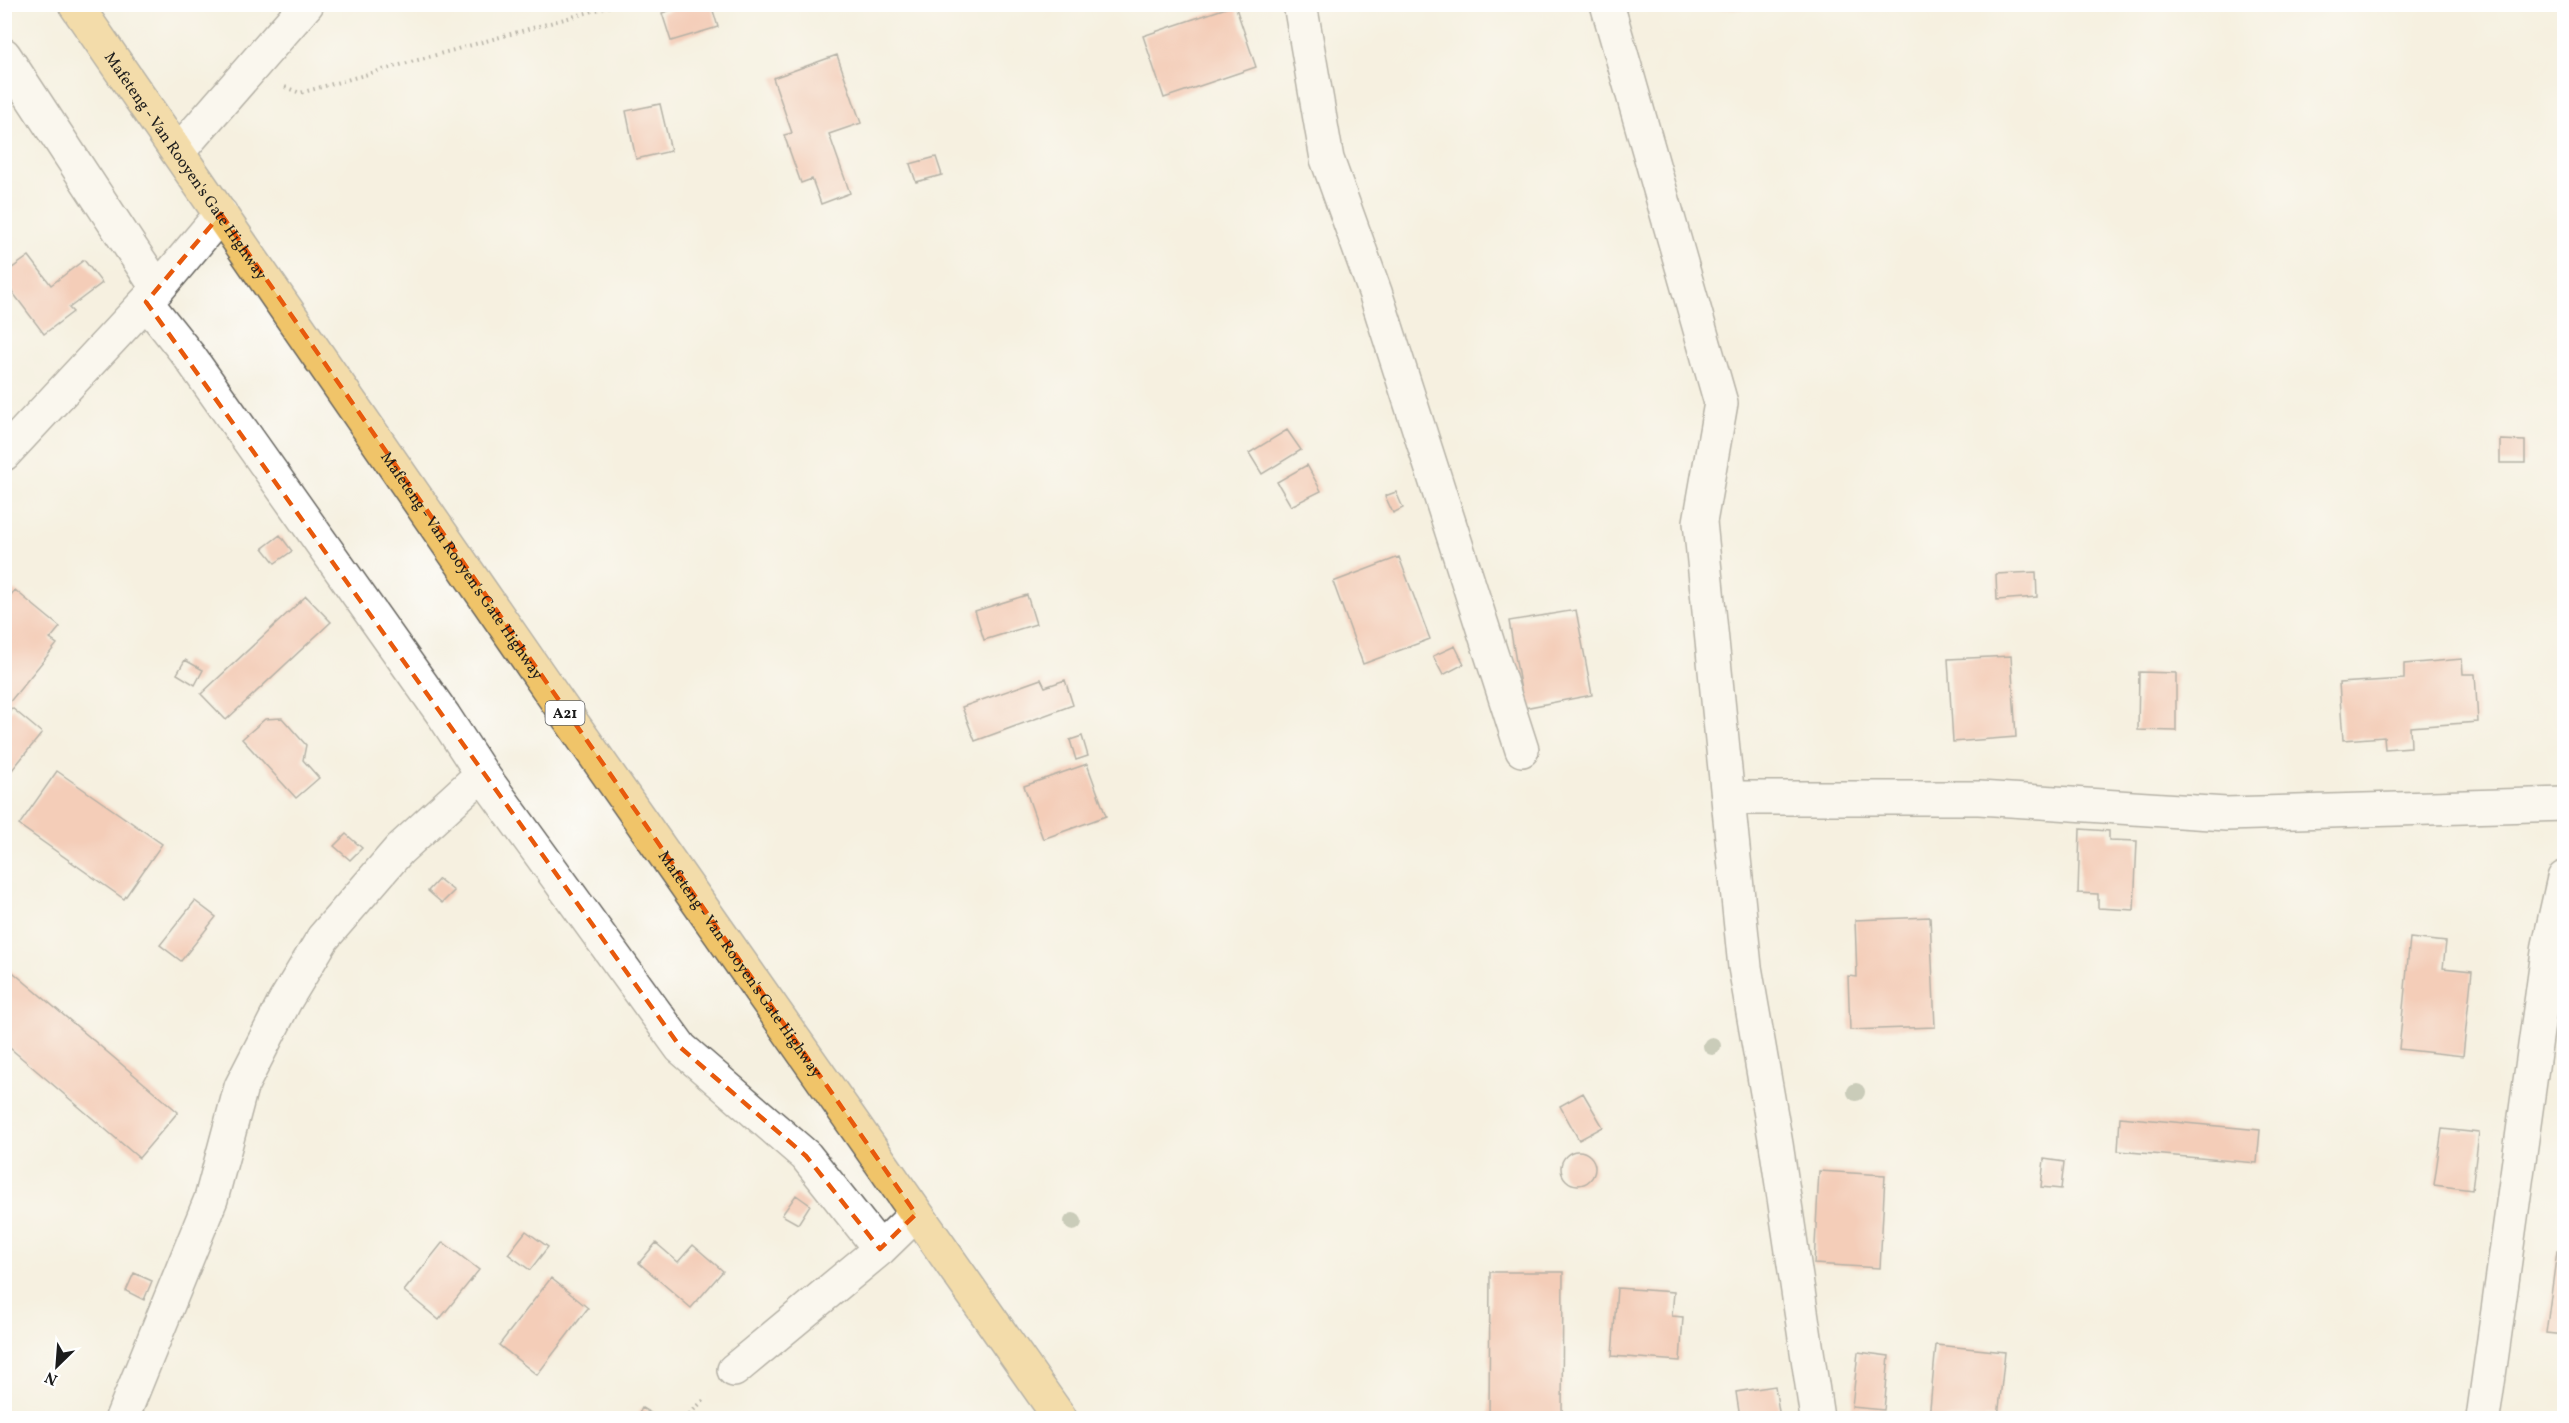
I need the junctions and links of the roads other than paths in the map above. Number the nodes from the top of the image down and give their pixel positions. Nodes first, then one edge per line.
1 (75, 4) edge
2 (307, 4) edge
3 (1300, 4) edge
4 (1607, 4) edge
5 (4, 55) edge
6 (178, 152) junction
7 (221, 214) junction
8 (152, 296) junction
9 (4, 454) edge
10 (1521, 750) dead end
11 (482, 774) junction
12 (1728, 798) junction
13 (2565, 804) edge
14 (2565, 878) edge
15 (916, 1214) junction
16 (880, 1249) junction
17 (735, 1370) dead end
18 (122, 1419) edge
19 (1060, 1419) edge
20 (1817, 1419) edge
21 (2483, 1419) edge

1 - 6 main road, Mafeteng - Van Rooyen's Gate Highway / A21
2 - 6 street
3 - 10 street
4 - 12 street
5 - 8 street
6 - 7 main road, Mafeteng - Van Rooyen's Gate Highway / A21
7 - 8 street
7 - 15 main road, Mafeteng - Van Rooyen's Gate Highway / A21
8 - 9 street
8 - 11 street
11 - 16 street
11 - 18 street
12 - 13 street
12 - 20 street
14 - 21 street
15 - 16 street
15 - 19 main road, Mafeteng - Van Rooyen's Gate Highway / A21
16 - 17 street

